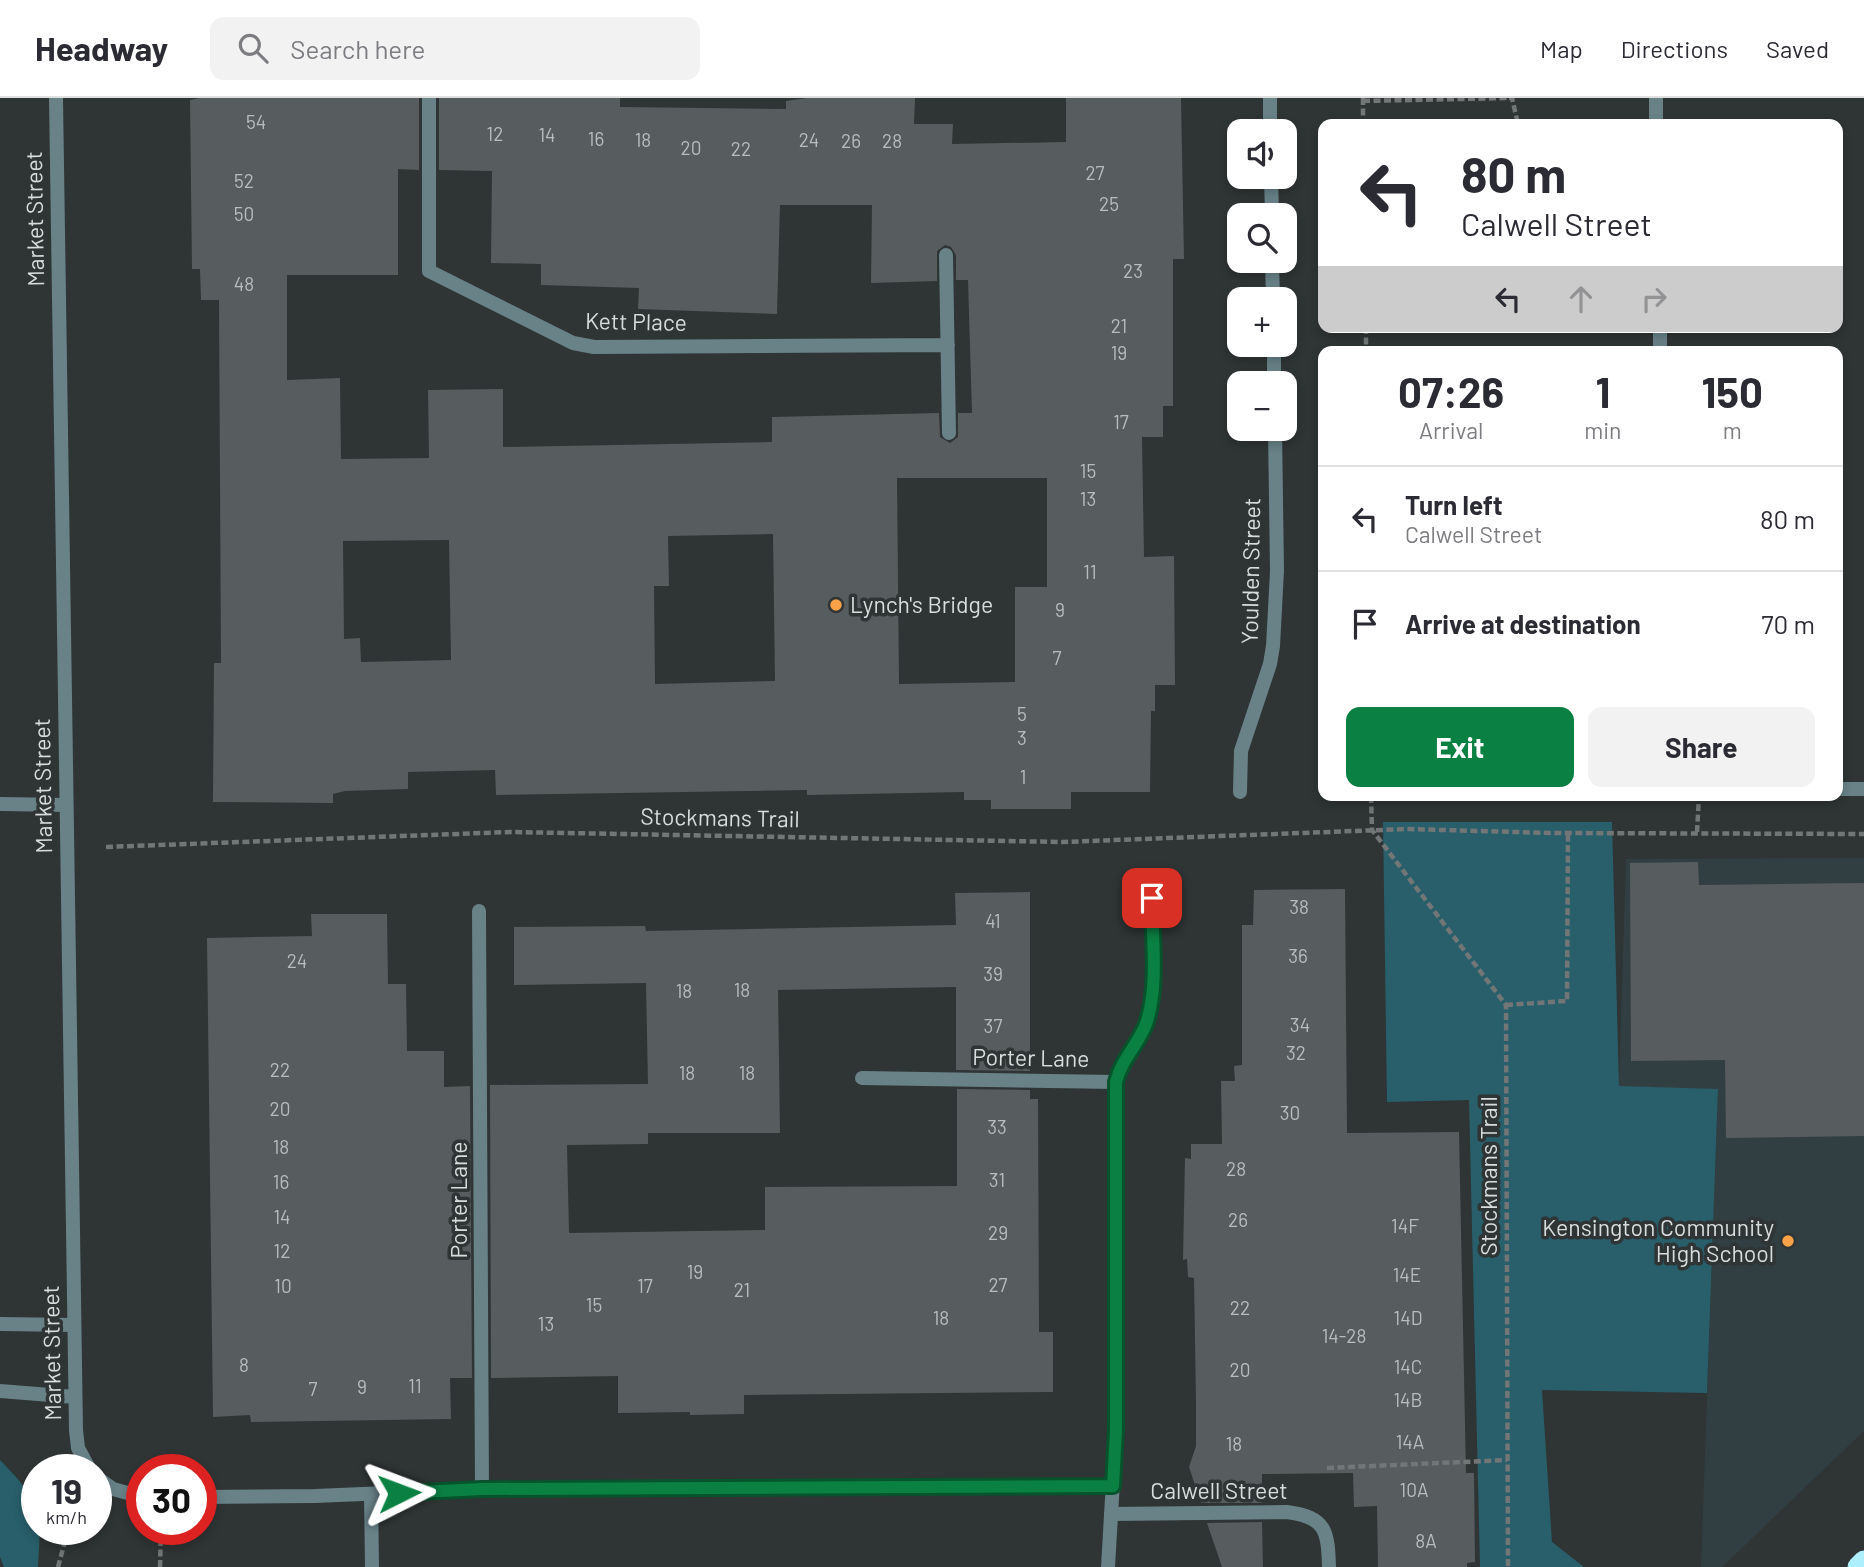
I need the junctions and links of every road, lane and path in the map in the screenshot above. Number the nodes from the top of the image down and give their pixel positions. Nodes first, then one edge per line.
1 (56, 98) edge
2 (429, 98) edge
3 (1270, 98) edge
4 (1509, 98) edge
5 (1656, 98) edge
6 (1363, 100) edge
7 (1270, 119) edge
8 (1363, 119) edge
9 (1517, 119) edge
10 (1656, 119) edge
11 (946, 255) dead end
12 (948, 345) junction
13 (949, 433) dead end
14 (1275, 441) edge
15 (1843, 789) edge
16 (1864, 789) edge
17 (1240, 792) dead end
18 (1371, 801) edge
19 (1699, 801) edge
20 (0, 804) edge
21 (66, 805) junction
22 (1372, 830) junction
23 (1697, 832) junction
24 (1568, 833) junction
25 (1864, 834) edge
26 (67, 849) junction
27 (1152, 898) dead end
28 (479, 911) dead end
29 (1506, 1005) junction
30 (862, 1078) dead end
31 (1116, 1082) junction
32 (0, 1324) edge
33 (74, 1325) junction
34 (0, 1391) edge
35 (75, 1398) junction
36 (81, 1454) edge
37 (1507, 1460) junction
38 (1326, 1468) dead end
39 (1113, 1486) junction
40 (482, 1489) junction
41 (371, 1494) junction
42 (217, 1497) edge
43 (1111, 1514) junction
44 (64, 1545) edge
45 (161, 1545) edge
46 (1864, 1561) edge
47 (58, 1567) edge
48 (160, 1567) edge
49 (372, 1567) edge
50 (1108, 1567) edge
51 (1329, 1567) edge
52 (1507, 1567) edge
53 (1858, 1567) edge

1 - 21 street, Market Street
2 - 12 street, Kett Place
3 - 7 street
4 - 6 path
4 - 9 path
5 - 10 street
6 - 8 path
11 - 12 street
12 - 13 street
14 - 17 street, Youlden Street
15 - 16 street
18 - 22 path
19 - 23 path
20 - 21 street
21 - 26 street, Market Street
22 - 24 path, Stockmans Trail
22 - 26 path, Stockmans Trail
22 - 29 path
23 - 24 path, Stockmans Trail
23 - 25 path, Stockmans Trail
24 - 29 path
26 - 33 street, Market Street
27 - 31 street
28 - 40 street, Porter Lane
29 - 37 path, Stockmans Trail
30 - 31 street, Porter Lane
31 - 39 street
32 - 33 street
33 - 35 street, Market Street
34 - 35 street
35 - 36 street, Market Street
37 - 38 path
37 - 52 path, Stockmans Trail
39 - 40 street
39 - 43 street
40 - 41 street
41 - 42 street
41 - 49 street
43 - 50 street
43 - 51 street, Calwell Street
44 - 47 path
45 - 48 path
46 - 53 highway

